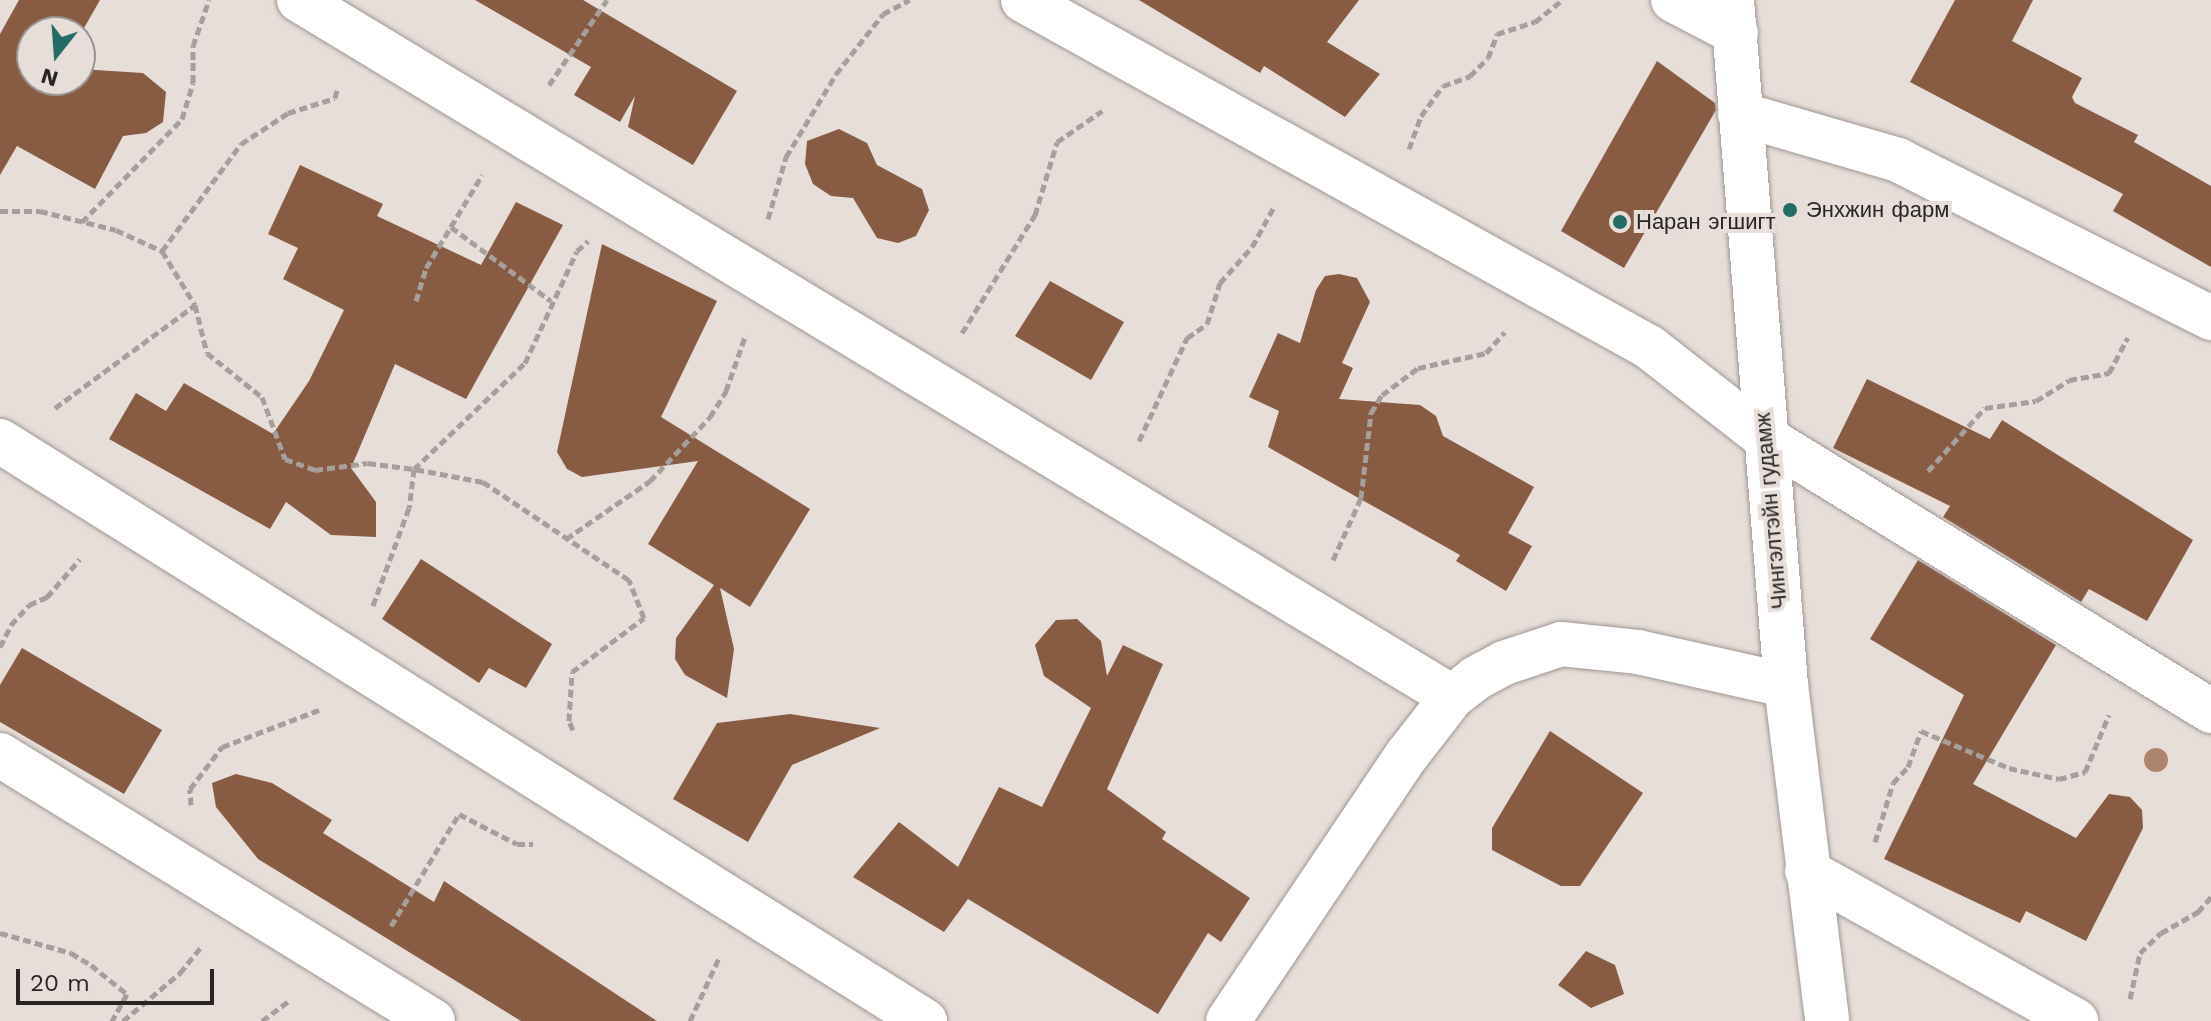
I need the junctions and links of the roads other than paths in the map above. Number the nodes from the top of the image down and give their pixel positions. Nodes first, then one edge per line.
1 (299, 0) edge
2 (1023, 0) edge
3 (1673, 0) edge
4 (1734, 17) edge
5 (1740, 114) junction
6 (2211, 318) edge
7 (1763, 436) junction
8 (0, 441) edge
9 (1786, 685) junction
10 (1452, 697) junction
11 (2211, 711) edge
12 (0, 755) edge
13 (1807, 871) junction
14 (433, 1021) edge
15 (925, 1021) edge
16 (1228, 1021) edge
17 (1827, 1021) edge
18 (2076, 1021) edge

1 - 10 street
2 - 7 street
3 - 4 street
4 - 5 street, Чингэлтэйн гудамж
5 - 6 street
5 - 7 street, Чингэлтэйн гудамж
7 - 9 street, Чингэлтэйн гудамж
7 - 11 street
8 - 15 street
9 - 10 street
9 - 13 street, Чингэлтэйн гудамж
10 - 16 street
12 - 14 street
13 - 17 street, Чингэлтэйн гудамж
13 - 18 street

